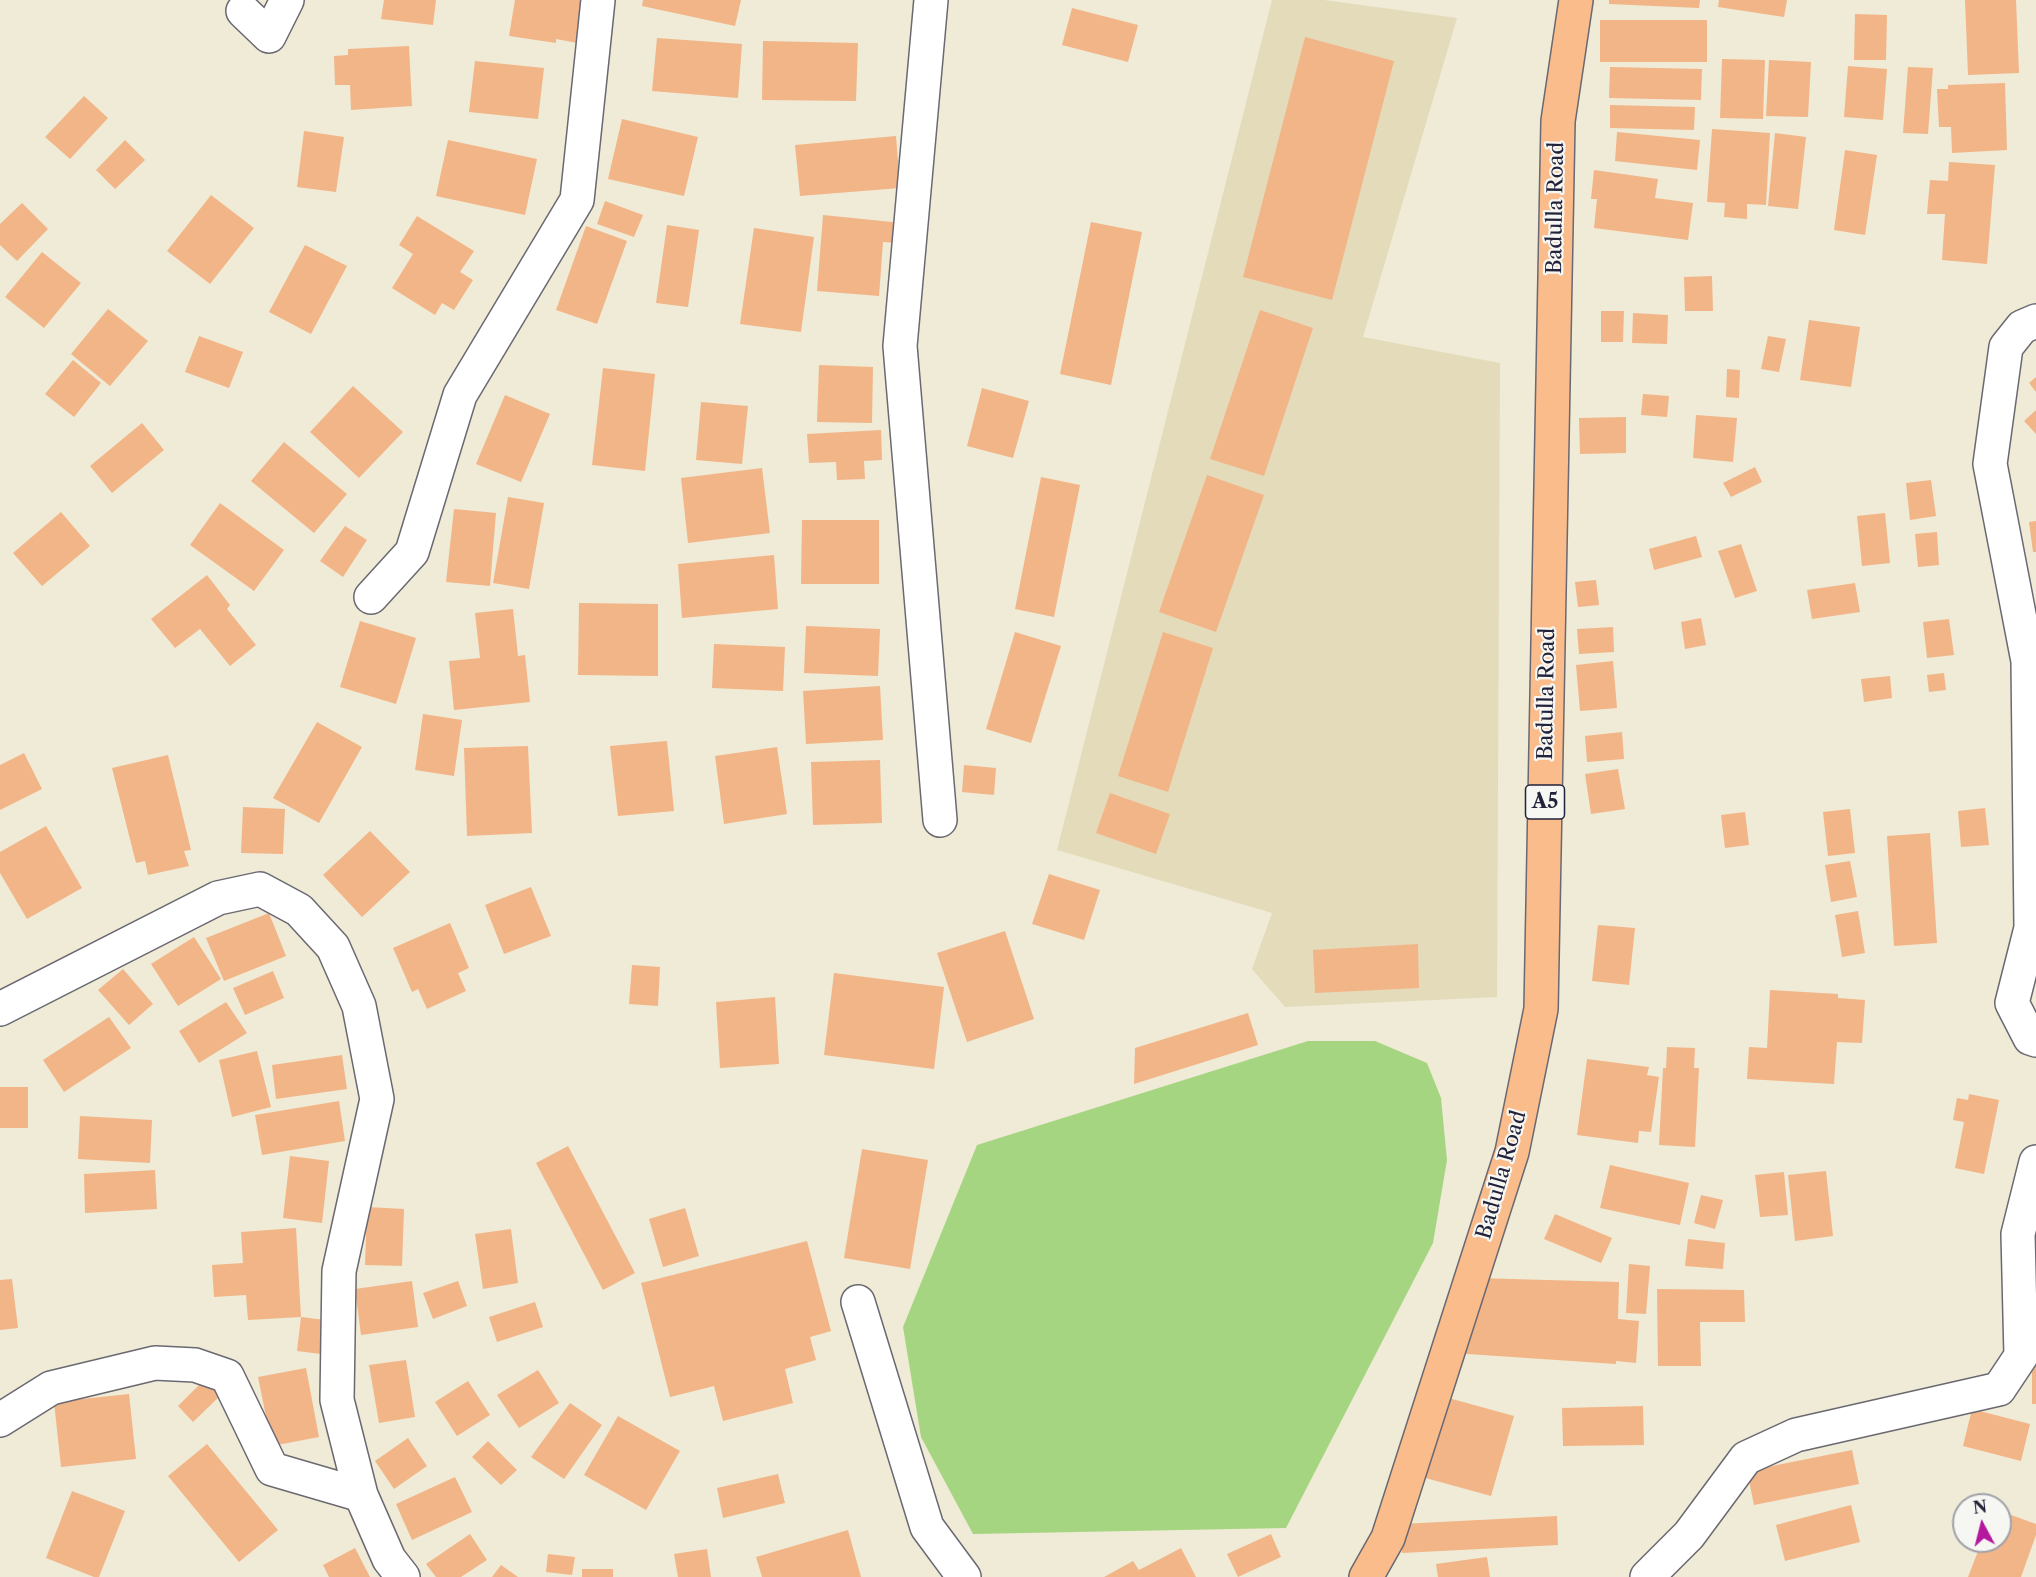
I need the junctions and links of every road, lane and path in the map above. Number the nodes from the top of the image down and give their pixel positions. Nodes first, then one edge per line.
1 (287, 0) edge
2 (598, 0) edge
3 (931, 0) edge
4 (1576, 0) edge
5 (243, 11) dead end
6 (2036, 321) edge
7 (371, 597) dead end
8 (940, 820) dead end
9 (0, 1009) edge
10 (2036, 1040) edge
11 (2036, 1162) edge
12 (858, 1302) dead end
13 (0, 1420) edge
14 (361, 1495) junction
15 (403, 1577) edge
16 (964, 1577) edge
17 (1366, 1577) edge
18 (1647, 1577) edge

1 - 5 street
2 - 7 street
3 - 8 street
4 - 17 highway, Badulla Road / A5
6 - 10 street
9 - 14 street
11 - 18 street
12 - 16 street
13 - 14 street
14 - 15 street

